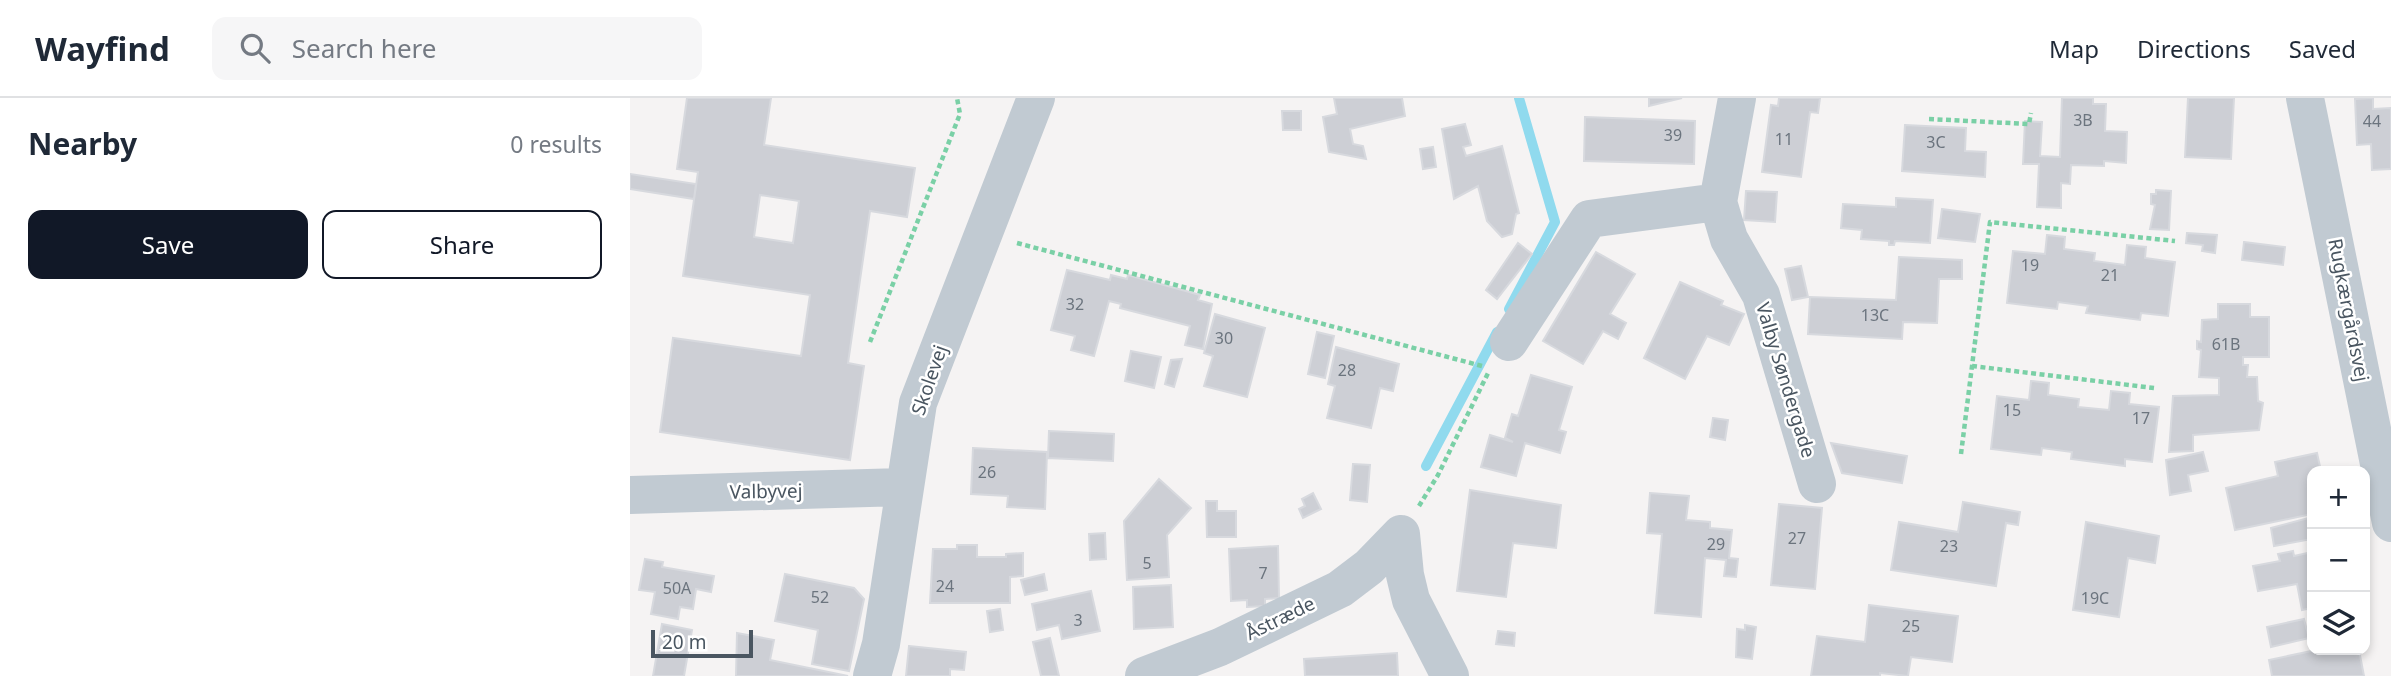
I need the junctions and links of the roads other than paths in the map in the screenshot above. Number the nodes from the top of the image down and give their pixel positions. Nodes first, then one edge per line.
1 (1036, 98) edge
2 (1737, 98) edge
3 (2305, 98) edge
4 (1718, 202) junction
5 (1509, 342) road end
6 (1817, 484) dead end
7 (903, 487) junction
8 (630, 495) edge
9 (2391, 523) edge
10 (872, 676) edge
11 (1144, 676) edge
12 (1450, 676) edge

1 - 7 street, Skolevej
2 - 4 street, Valby Søndergade
3 - 9 street, Rugkærgårdsvej
4 - 5 street
4 - 6 street, Valby Søndergade
7 - 8 street, Valbyvej
7 - 10 street, Skolevej
11 - 12 street, Åstræde

